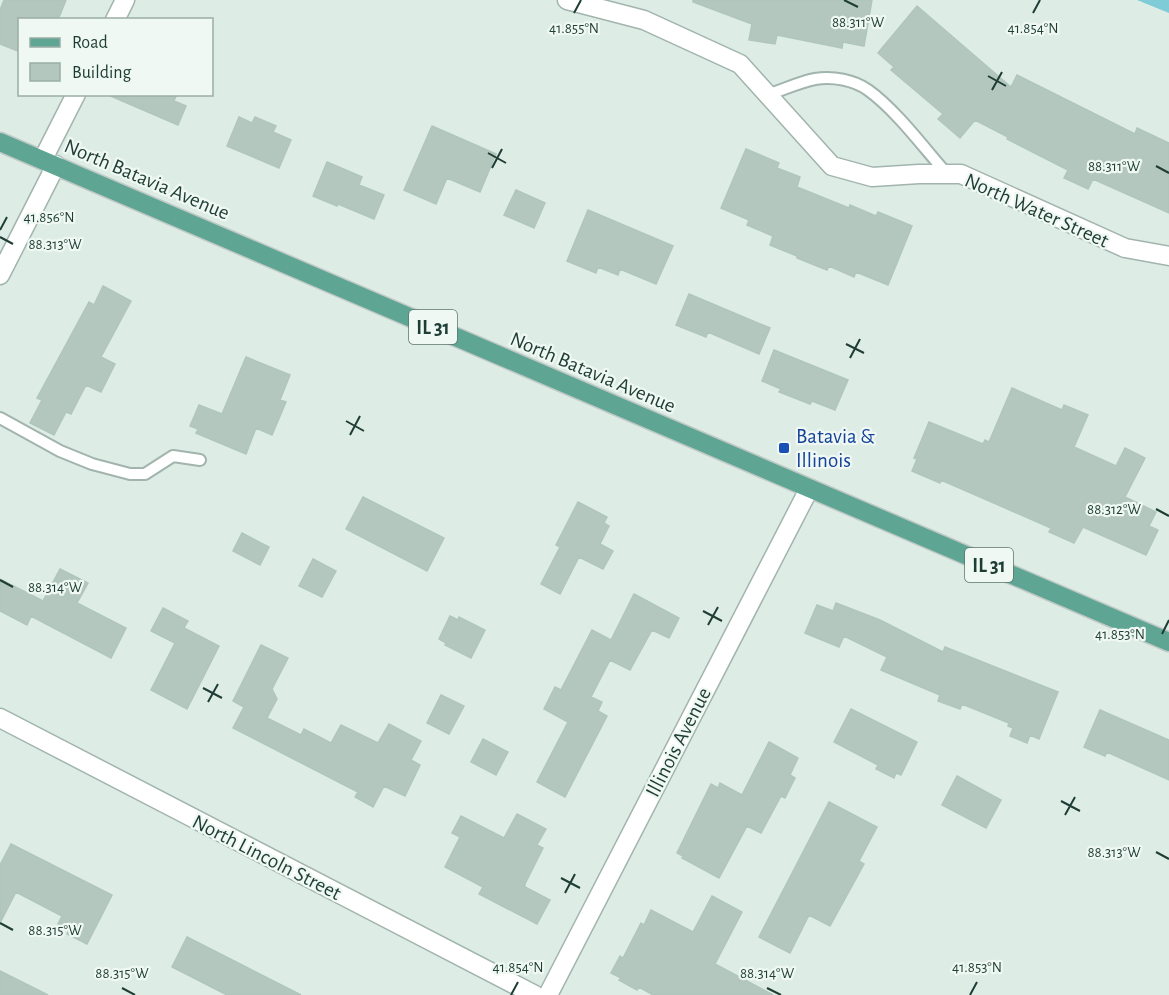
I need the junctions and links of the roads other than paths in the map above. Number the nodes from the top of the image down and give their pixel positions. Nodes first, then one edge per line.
1 (124, 0) edge
2 (567, 0) edge
3 (115, 18) edge
4 (767, 95) junction
5 (75, 96) edge
6 (0, 142) edge
7 (50, 162) junction
8 (947, 174) junction
9 (1169, 256) edge
10 (0, 275) edge
11 (0, 418) edge
12 (200, 460) dead end
13 (809, 489) junction
14 (1169, 642) edge
15 (0, 718) edge
16 (534, 995) edge
17 (548, 995) edge

1 - 3 street
2 - 4 street, North Water Street
4 - 8 street, North Water Street
4 - 8 lane
5 - 7 street
6 - 7 main road, North Batavia Avenue / IL 31
7 - 10 street
7 - 13 main road, North Batavia Avenue / IL 31
8 - 9 street, North Water Street
11 - 12 lane
13 - 14 main road, North Batavia Avenue / IL 31
13 - 17 street, Illinois Avenue
15 - 16 street, North Lincoln Street

